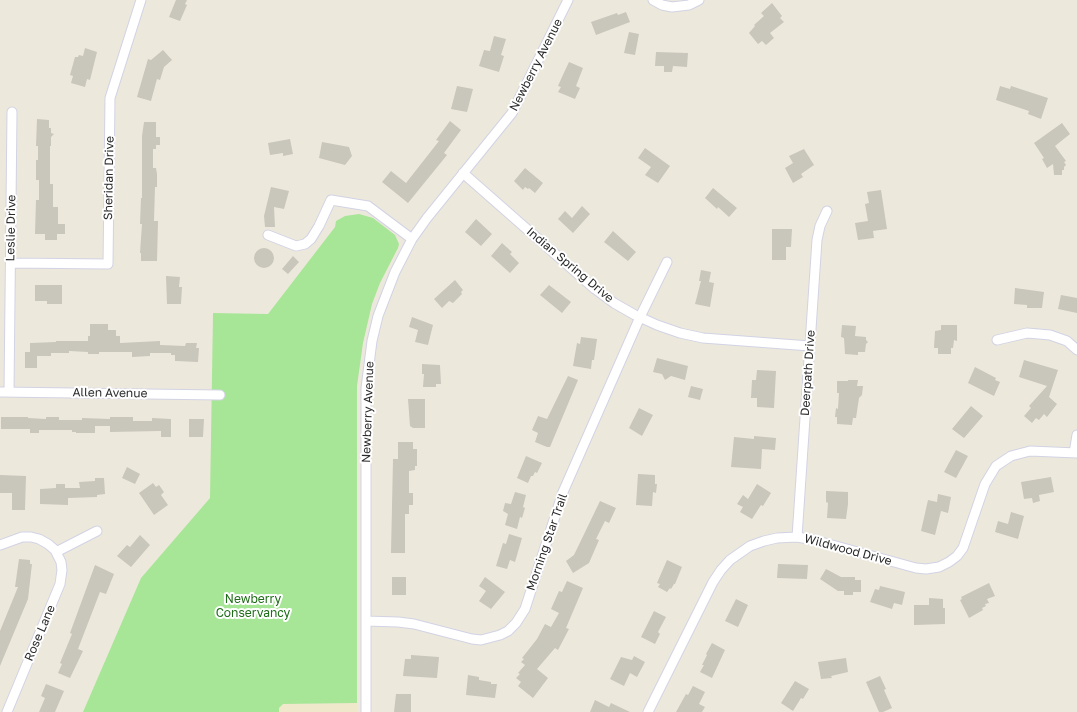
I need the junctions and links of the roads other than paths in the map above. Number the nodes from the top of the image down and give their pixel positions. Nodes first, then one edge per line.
1 (141, 0) edge
2 (568, 0) edge
3 (653, 0) edge
4 (699, 0) edge
5 (12, 112) dead end
6 (463, 173) junction
7 (827, 211) dead end
8 (268, 235) dead end
9 (412, 239) junction
10 (667, 262) dead end
11 (11, 263) junction
12 (640, 317) junction
13 (997, 340) dead end
14 (810, 346) junction
15 (1077, 350) edge
16 (4, 392) edge
17 (220, 395) dead end
18 (1077, 435) edge
19 (1076, 453) edge
20 (97, 530) dead end
21 (797, 537) junction
22 (0, 545) edge
23 (56, 552) junction
24 (366, 621) junction
25 (7, 712) edge
26 (366, 712) edge
27 (648, 712) edge

1 - 11 street, Sheridan Drive
2 - 6 street, Newberry Avenue
3 - 4 street
5 - 11 street, Leslie Drive
6 - 9 street, Newberry Avenue
6 - 12 street, Indian Spring Drive
7 - 14 street, Deerpath Drive
8 - 9 street
9 - 24 street, Newberry Avenue
10 - 12 street, Morning Star Trail
11 - 16 street, Leslie Drive
12 - 14 street, Indian Spring Drive
12 - 24 street, Morning Star Trail
13 - 15 street
14 - 21 street, Deerpath Drive
16 - 17 street, Allen Avenue
18 - 19 street
19 - 21 street, Wildwood Drive
20 - 23 street
21 - 27 street, Wildwood Drive
22 - 23 street
23 - 25 street, Rose Lane
24 - 26 street, Newberry Avenue

